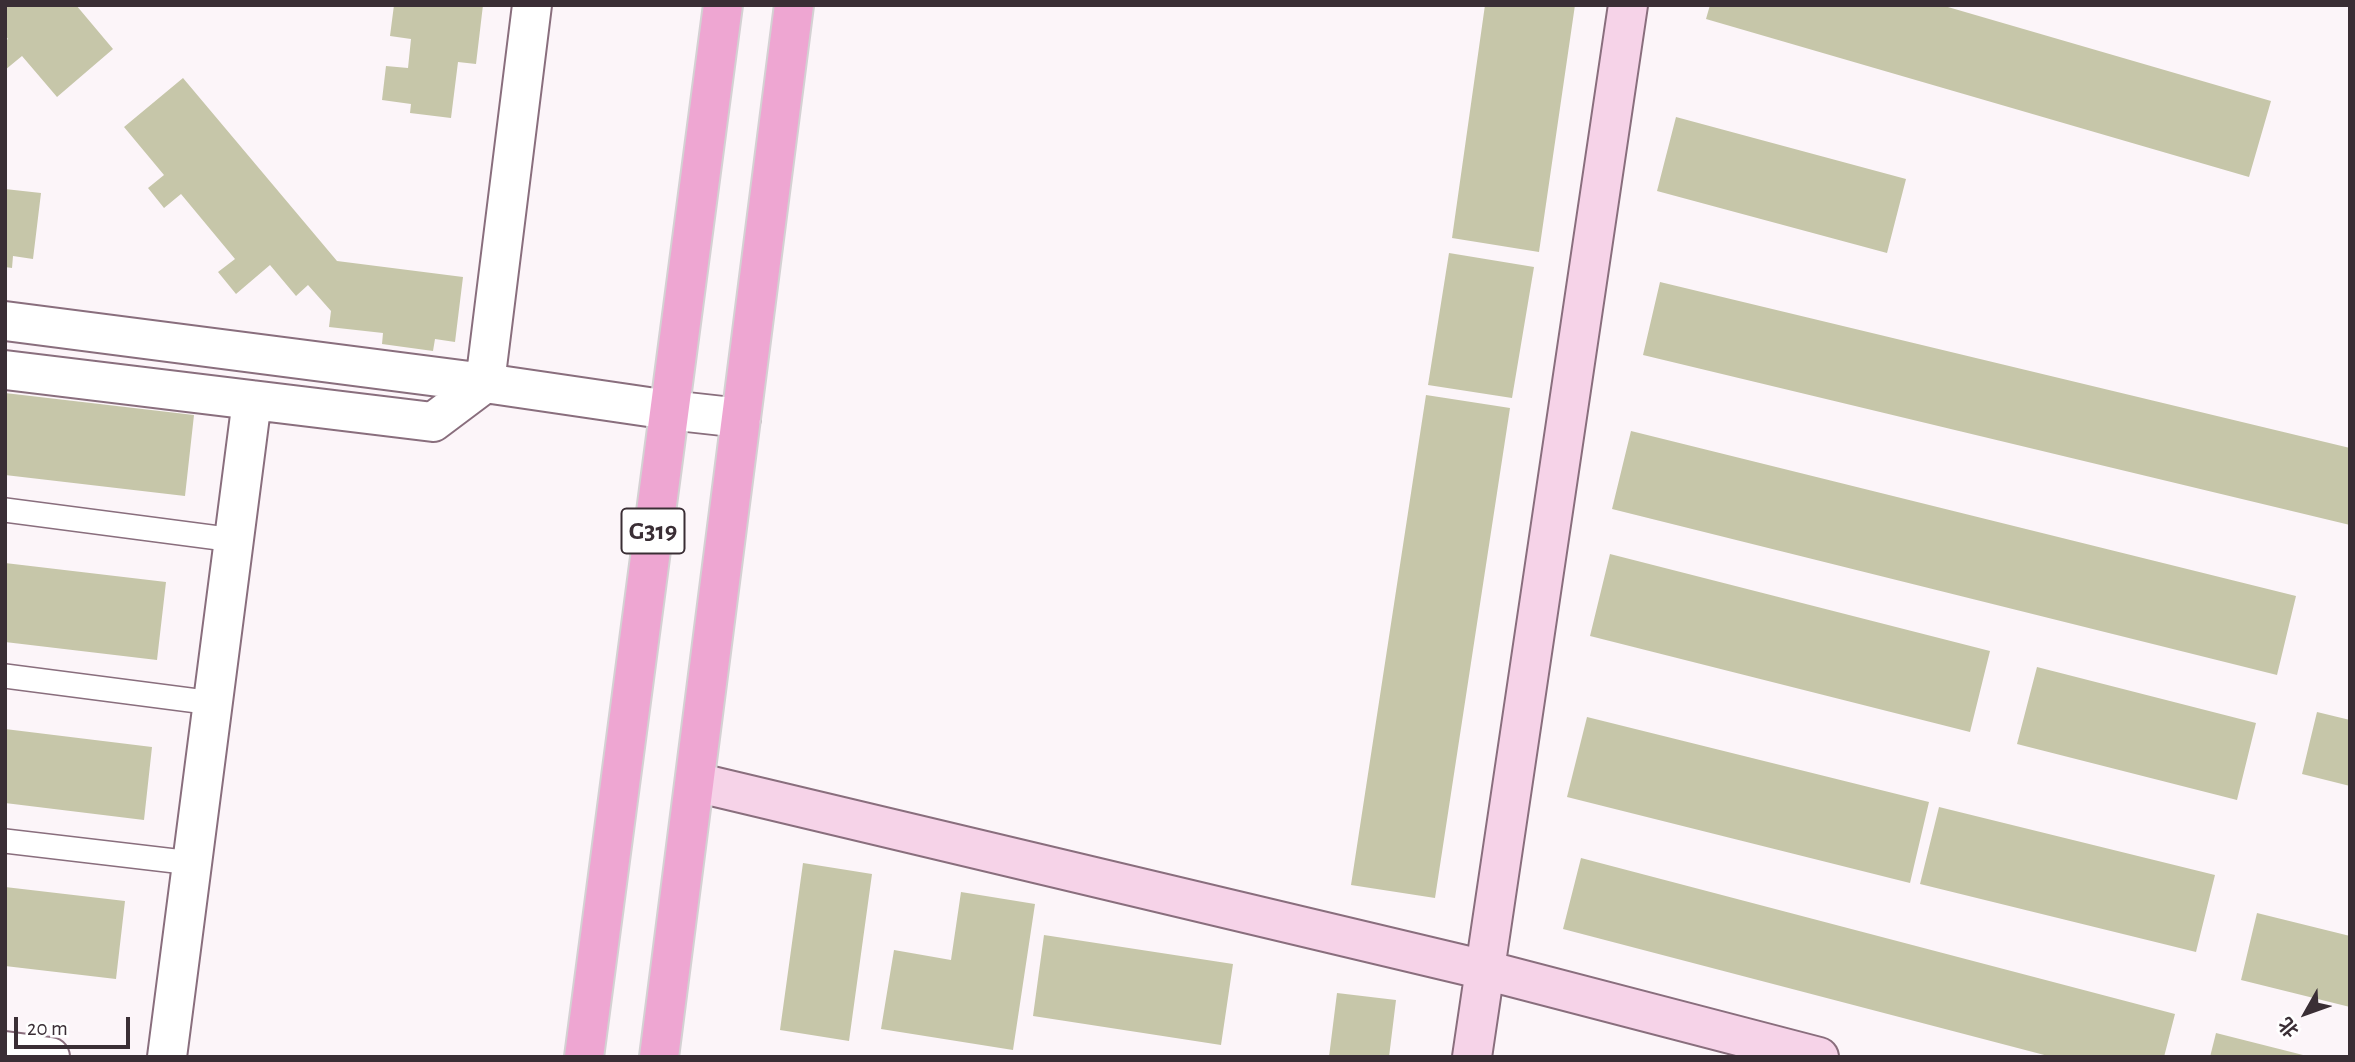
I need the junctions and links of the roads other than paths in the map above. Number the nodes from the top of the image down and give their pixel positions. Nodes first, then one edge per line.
1 (532, 5) edge
2 (723, 5) edge
3 (794, 5) edge
4 (1628, 5) edge
5 (5, 321) edge
6 (5, 370) edge
7 (485, 383) junction
8 (252, 400) junction
9 (669, 410) junction
10 (741, 418) junction
11 (5, 510) edge
12 (234, 540) junction
13 (5, 676) edge
14 (213, 703) junction
15 (695, 782) junction
16 (5, 841) edge
17 (192, 863) junction
18 (1485, 970) junction
19 (5, 1051) edge
20 (50, 1057) edge
21 (167, 1057) edge
22 (584, 1057) edge
23 (659, 1057) edge
24 (1472, 1057) edge
25 (1819, 1057) edge

1 - 7 street
2 - 9 main road, G319
3 - 10 main road, G319
4 - 18 street
5 - 7 street
6 - 8 street
7 - 8 street
7 - 9 street
8 - 12 street
9 - 10 street
9 - 22 main road, G319
10 - 15 main road, G319
11 - 12 lane
12 - 14 street
13 - 14 lane
14 - 17 street
15 - 18 street
15 - 23 main road, G319
16 - 17 lane
17 - 21 street
18 - 24 street
18 - 25 street
19 - 20 street

